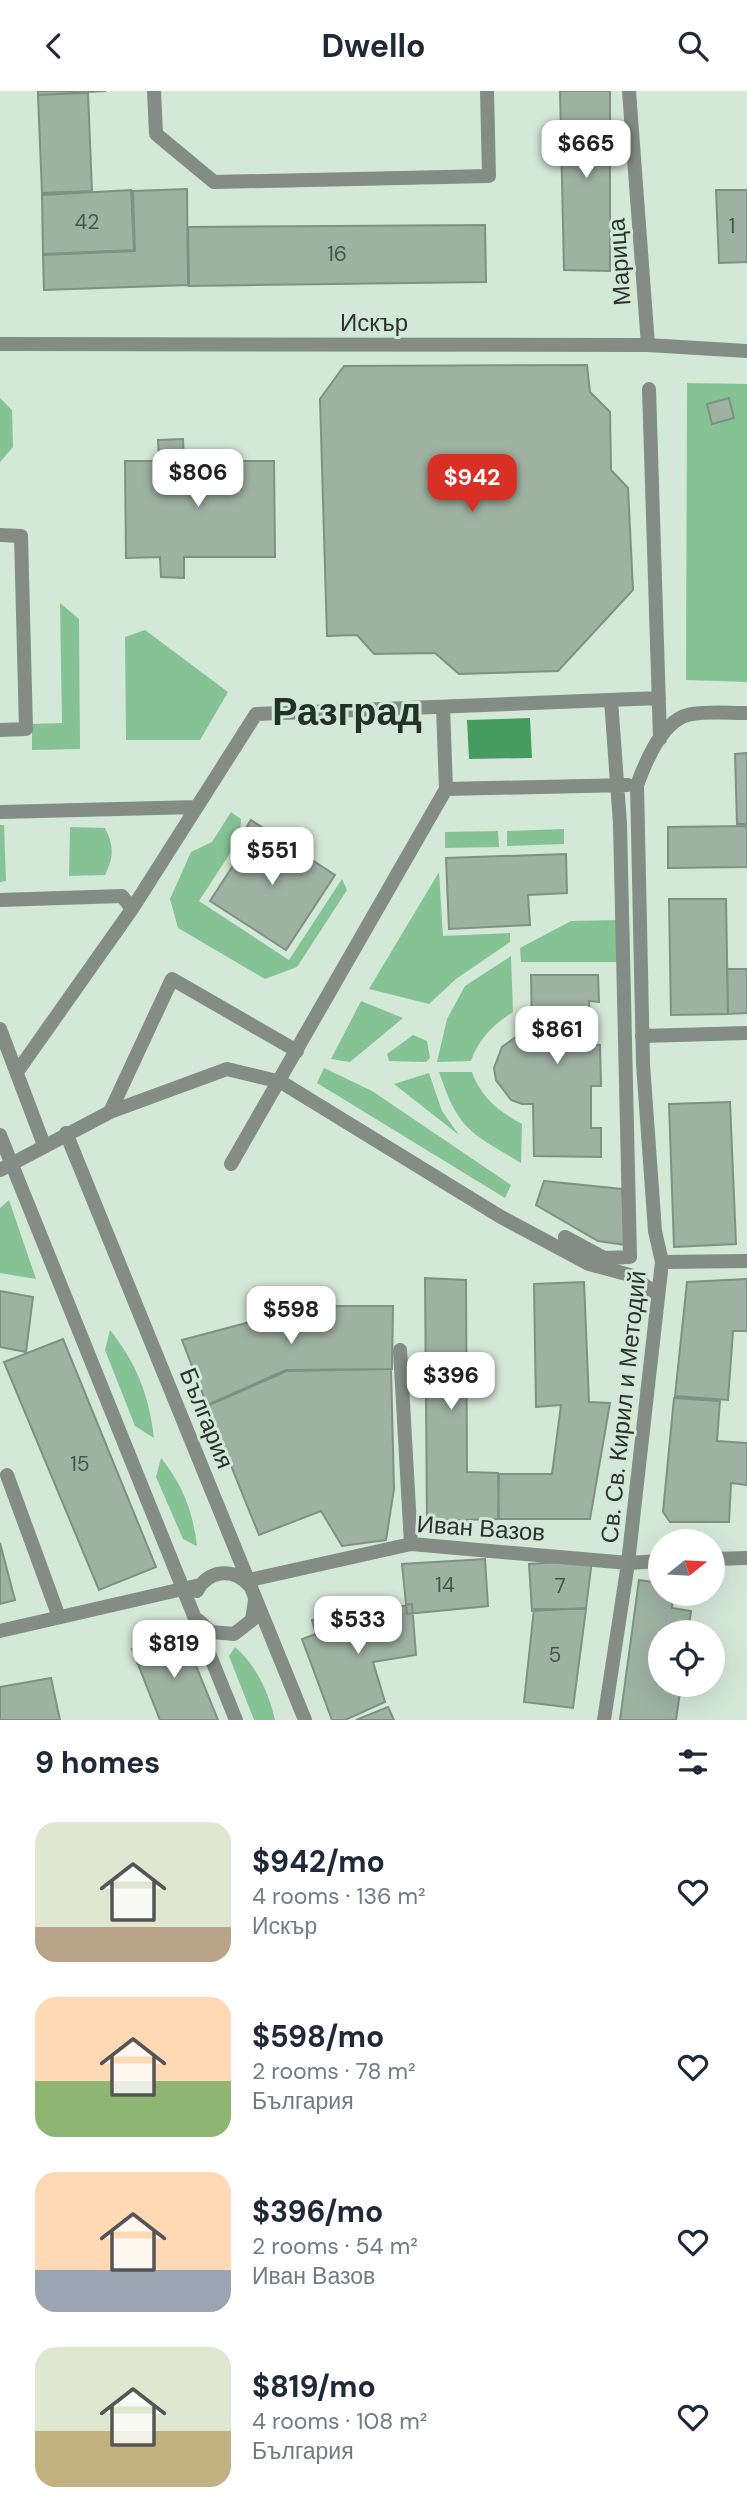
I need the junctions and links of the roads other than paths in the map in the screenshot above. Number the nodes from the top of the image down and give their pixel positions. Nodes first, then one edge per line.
1 (154, 91) edge
2 (487, 91) edge
3 (629, 91) edge
4 (0, 344) edge
5 (648, 345) junction
6 (747, 351) edge
7 (649, 389) dead end
8 (0, 535) edge
9 (659, 698) junction
10 (611, 700) junction
11 (443, 707) junction
12 (747, 713) edge
13 (0, 730) edge
14 (664, 734) junction
15 (618, 785) junction
16 (637, 785) junction
17 (446, 789) junction
18 (197, 807) junction
19 (0, 812) edge
20 (0, 900) edge
21 (132, 909) junction
22 (0, 1029) edge
23 (747, 1034) edge
24 (642, 1036) junction
25 (297, 1051) junction
26 (17, 1072) junction
27 (281, 1082) junction
28 (110, 1112) junction
29 (66, 1133) junction
30 (0, 1135) edge
31 (44, 1145) junction
32 (231, 1164) dead end
33 (5, 1166) edge
34 (565, 1237) dead end
35 (747, 1261) edge
36 (662, 1262) junction
37 (657, 1294) junction
38 (400, 1350) dead end
39 (7, 1475) dead end
40 (411, 1544) junction
41 (747, 1558) edge
42 (725, 1559) edge
43 (648, 1562) edge
44 (628, 1563) junction
45 (200, 1585) junction
46 (252, 1585) junction
47 (184, 1589) junction
48 (195, 1616) junction
49 (59, 1617) junction
50 (0, 1631) edge
51 (236, 1720) edge
52 (305, 1720) edge
53 (604, 1720) edge

1 - 2 street
3 - 5 street, Марица
4 - 5 street, Искър
5 - 6 street, Искър
7 - 9 street
8 - 13 street
9 - 10 street
9 - 14 street
10 - 11 street
10 - 15 street
11 - 17 street
11 - 18 street
12 - 14 street
14 - 16 street, Св. Св. Кирил и Методий
15 - 16 street
15 - 17 street
15 - 34 street
16 - 24 street, Св. Св. Кирил и Методий
17 - 25 street
18 - 19 street
18 - 21 street
20 - 21 street
21 - 26 street
22 - 26 street
23 - 24 street
24 - 36 street, Св. Св. Кирил и Методий
25 - 27 street
25 - 28 street
26 - 31 street
27 - 28 street
27 - 32 street
27 - 37 street
28 - 29 street
29 - 31 street
29 - 46 street, България
30 - 33 street
31 - 33 street
33 - 47 street
35 - 36 street
36 - 37 street, Св. Св. Кирил и Методий
37 - 44 street, Св. Св. Кирил и Методий
38 - 40 street
39 - 49 street
40 - 44 street, Иван Вазов
40 - 46 street, Иван Вазов
41 - 42 street
43 - 44 street, Иван Вазов
44 - 53 street, Св. Св. Кирил и Методий
45 - 46 street
45 - 47 street
45 - 48 street
46 - 48 street
46 - 52 street, България
47 - 48 street
47 - 49 street
48 - 51 street
49 - 50 street

